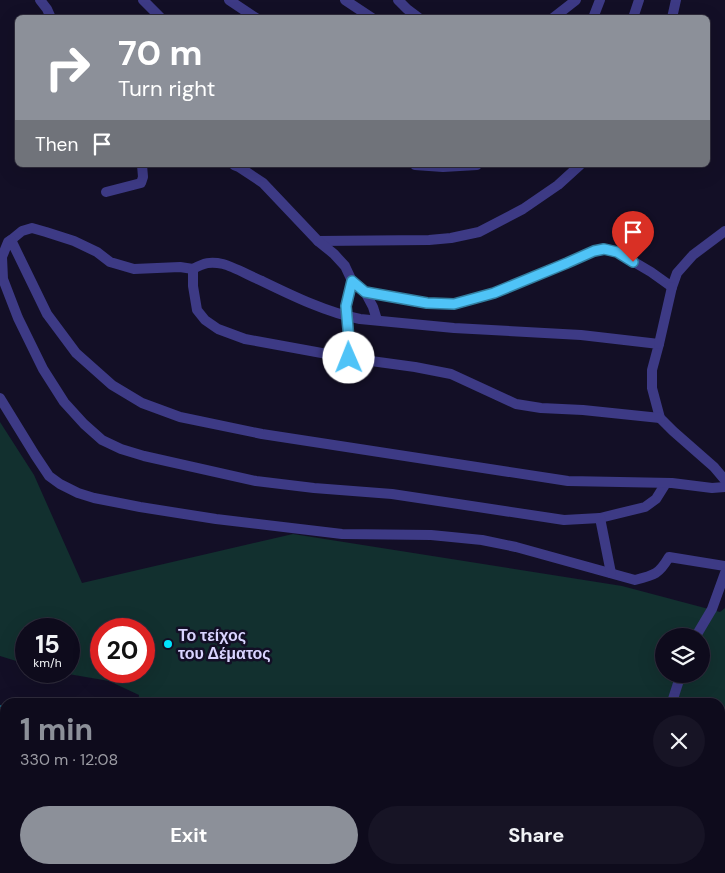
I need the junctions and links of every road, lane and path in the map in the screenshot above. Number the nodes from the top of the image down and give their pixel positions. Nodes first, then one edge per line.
1 (40, 0) edge
2 (143, 0) edge
3 (229, 0) edge
4 (345, 0) edge
5 (398, 0) edge
6 (576, 0) edge
7 (600, 0) edge
8 (639, 0) edge
9 (676, 0) edge
10 (50, 15) edge
11 (157, 15) edge
12 (251, 15) edge
13 (368, 15) edge
14 (415, 15) edge
15 (557, 15) edge
16 (594, 15) edge
17 (634, 15) edge
18 (673, 15) edge
19 (142, 167) edge
20 (240, 167) edge
21 (578, 167) edge
22 (106, 192) dead end
23 (725, 231) edge
24 (11, 240) junction
25 (318, 241) junction
26 (193, 269) junction
27 (352, 281) junction
28 (672, 287) junction
29 (365, 292) junction
30 (346, 316) junction
31 (378, 320) junction
32 (659, 344) junction
33 (349, 358) junction
34 (0, 398) edge
35 (660, 418) junction
36 (725, 480) edge
37 (666, 483) junction
38 (725, 487) edge
39 (600, 518) junction
40 (725, 566) edge
41 (610, 573) junction
42 (725, 573) edge
43 (701, 628) edge
44 (679, 683) edge
45 (673, 698) edge

1 - 10 street
2 - 11 street
3 - 12 street
4 - 13 street
5 - 14 street
6 - 15 street
7 - 16 street
8 - 17 street
9 - 18 street
19 - 22 street
20 - 25 street
21 - 25 street
23 - 28 street
24 - 26 street
24 - 37 street
24 - 39 street
25 - 27 street
26 - 30 street
26 - 33 street
27 - 29 street
27 - 30 street
28 - 29 street
28 - 32 street
29 - 31 street
30 - 31 street
30 - 33 street
31 - 32 street
32 - 35 street
33 - 35 street
34 - 41 street
35 - 36 street
37 - 38 street
37 - 39 street
39 - 41 street
40 - 41 street
42 - 43 street
44 - 45 street

